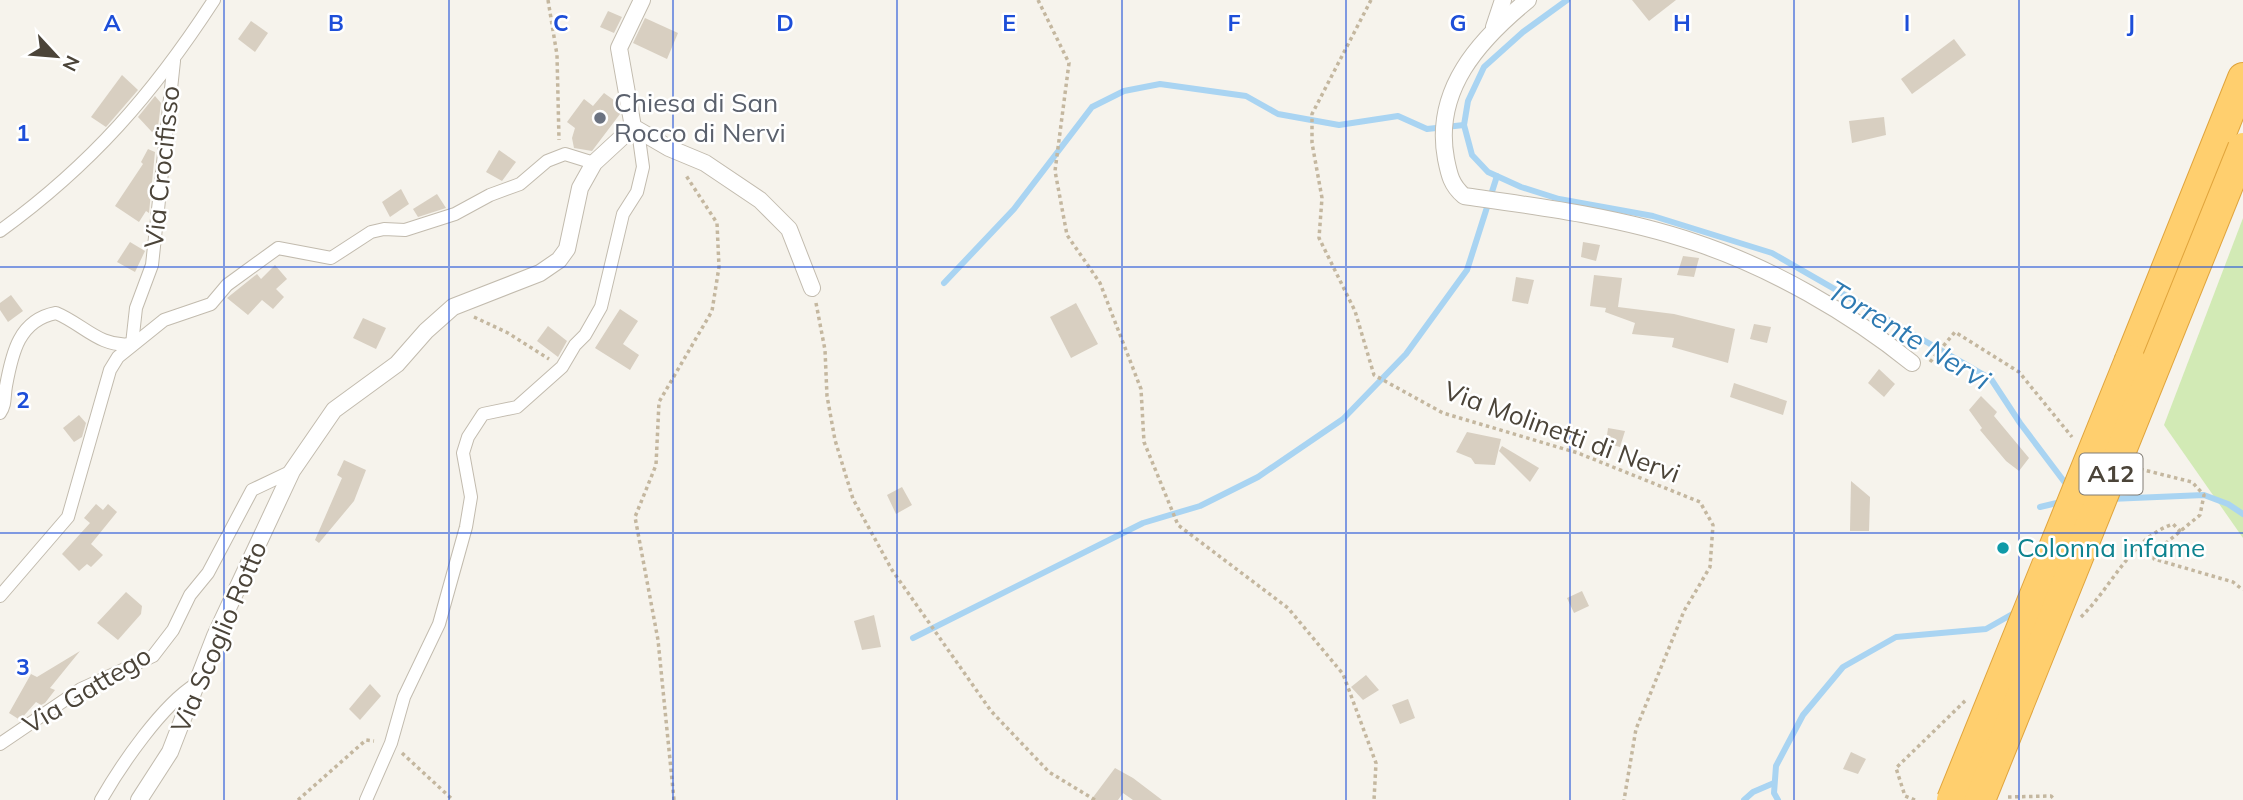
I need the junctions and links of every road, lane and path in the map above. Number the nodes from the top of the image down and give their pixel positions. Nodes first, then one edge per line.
1 (214, 0) edge
2 (548, 0) edge
3 (642, 0) edge
4 (1038, 0) edge
5 (1371, 0) edge
6 (1503, 0) edge
7 (1528, 0) edge
8 (1494, 27) junction
9 (174, 61) junction
10 (2243, 78) edge
11 (636, 129) junction
12 (669, 148) junction
13 (2243, 148) edge
14 (565, 154) junction
15 (594, 163) junction
16 (0, 231) edge
17 (812, 288) joint
18 (453, 307) junction
19 (132, 344) junction
20 (1912, 363) dead end
21 (562, 367) junction
22 (0, 413) edge
23 (292, 471) junction
24 (0, 596) edge
25 (196, 684) junction
26 (391, 743) junction
27 (0, 744) edge
28 (1989, 799) edge
29 (102, 800) edge
30 (139, 800) edge
31 (298, 800) edge
32 (366, 800) edge
33 (453, 800) edge
34 (674, 800) edge
35 (1095, 800) edge
36 (1374, 800) edge
37 (1624, 800) edge
38 (1952, 800) edge
39 (2055, 800) edge

1 - 9 street, Via Crocifisso
2 - 14 path
3 - 11 street
4 - 36 path
5 - 37 path, Via Molinetti di Nervi
6 - 8 street
7 - 8 street
8 - 20 street
9 - 16 street
9 - 19 street, Via Crocifisso
10 - 38 highway, A12, bridge
11 - 12 street
11 - 15 street
11 - 21 street
12 - 17 street
12 - 34 path
13 - 28 highway, A12, bridge
14 - 15 street
14 - 19 street
15 - 18 street
17 - 35 path
18 - 21 path
18 - 23 street, Via Scoglio Rotto
19 - 22 street
19 - 24 street
21 - 26 street
23 - 25 street, Via Scoglio Rotto
23 - 27 street, Via Gattego
25 - 29 street
25 - 30 street, Via Scoglio Rotto
26 - 31 path
26 - 32 street
26 - 33 path
28 - 39 path

